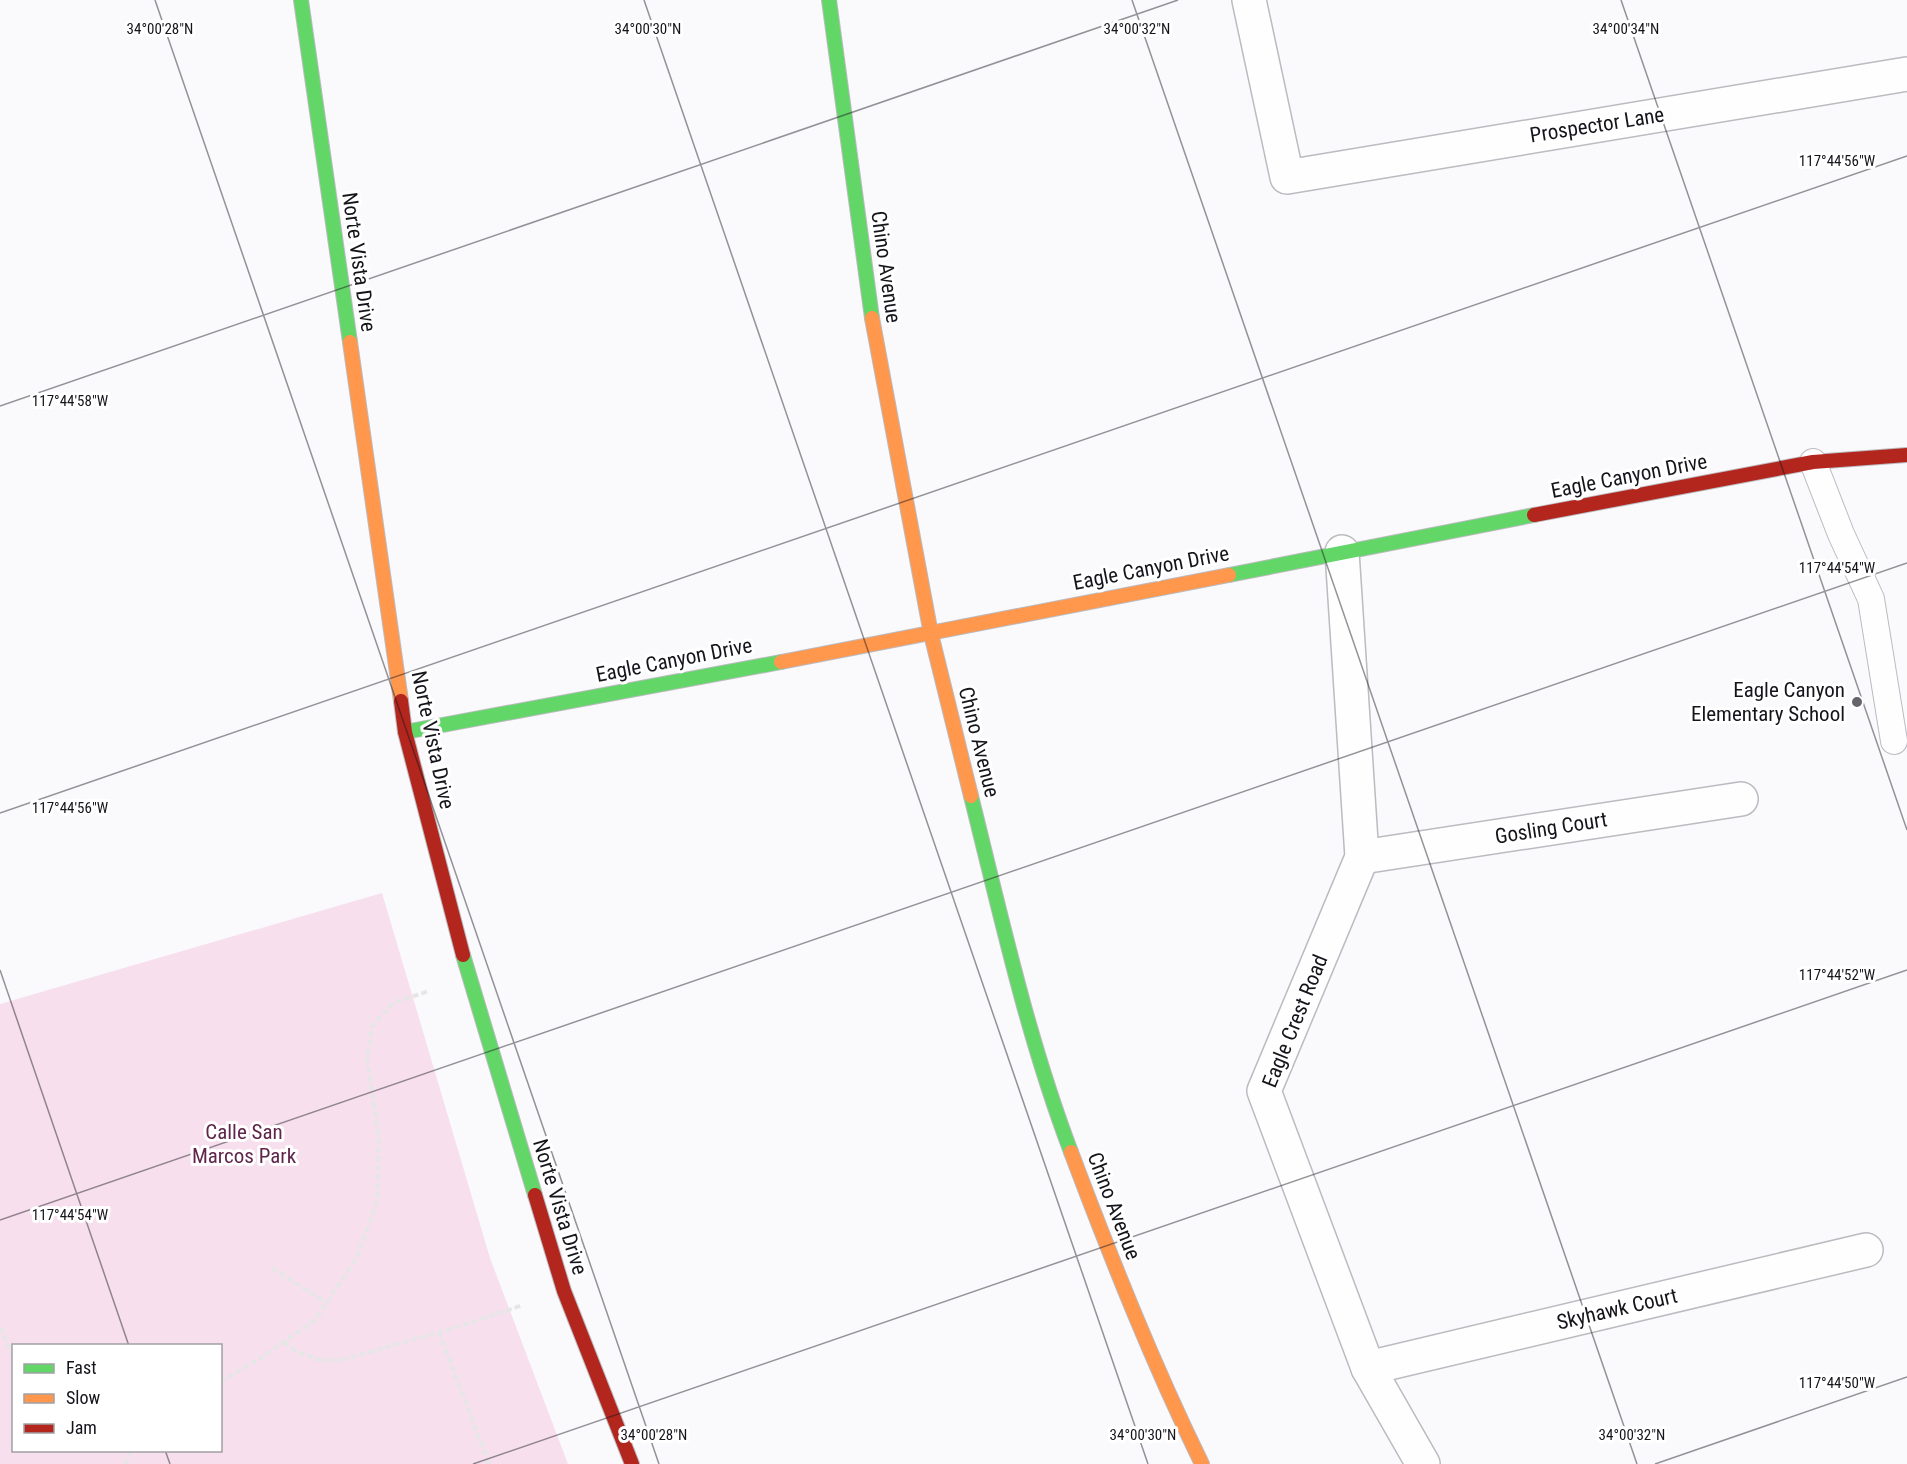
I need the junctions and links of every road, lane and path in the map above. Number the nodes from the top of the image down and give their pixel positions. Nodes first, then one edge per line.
1 (301, 0) edge
2 (829, 0) edge
3 (1249, 0) edge
4 (1907, 74) edge
5 (1907, 456) edge
6 (1814, 462) junction
7 (1342, 552) junction
8 (931, 634) junction
9 (405, 732) junction
10 (1894, 741) dead end
11 (1741, 799) dead end
12 (1362, 857) junction
13 (469, 976) junction
14 (1866, 1250) dead end
15 (272, 1268) dead end
16 (564, 1291) junction
17 (327, 1303) junction
18 (0, 1327) edge
19 (439, 1332) junction
20 (284, 1342) junction
21 (12, 1354) edge
22 (1368, 1368) junction
23 (222, 1381) edge
24 (489, 1464) edge
25 (633, 1464) edge
26 (1202, 1464) edge
27 (1423, 1464) edge

1 - 9 street, Norte Vista Drive
2 - 8 street, Chino Avenue
3 - 4 street, Prospector Lane
5 - 6 street, Eagle Canyon Drive
6 - 7 street, Eagle Canyon Drive
6 - 10 lane
7 - 8 street, Eagle Canyon Drive
7 - 12 street, Eagle Crest Road
8 - 9 street, Eagle Canyon Drive
8 - 26 street, Chino Avenue
9 - 13 street, Norte Vista Drive
11 - 12 street, Gosling Court
12 - 22 street, Eagle Crest Road
13 - 16 street, Norte Vista Drive
13 - 17 path
14 - 22 street, Skyhawk Court
15 - 17 path
16 - 19 path
16 - 25 street, Norte Vista Drive
17 - 20 path
18 - 21 path
19 - 20 path
19 - 24 path
20 - 23 path
22 - 27 street, Eagle Crest Road

